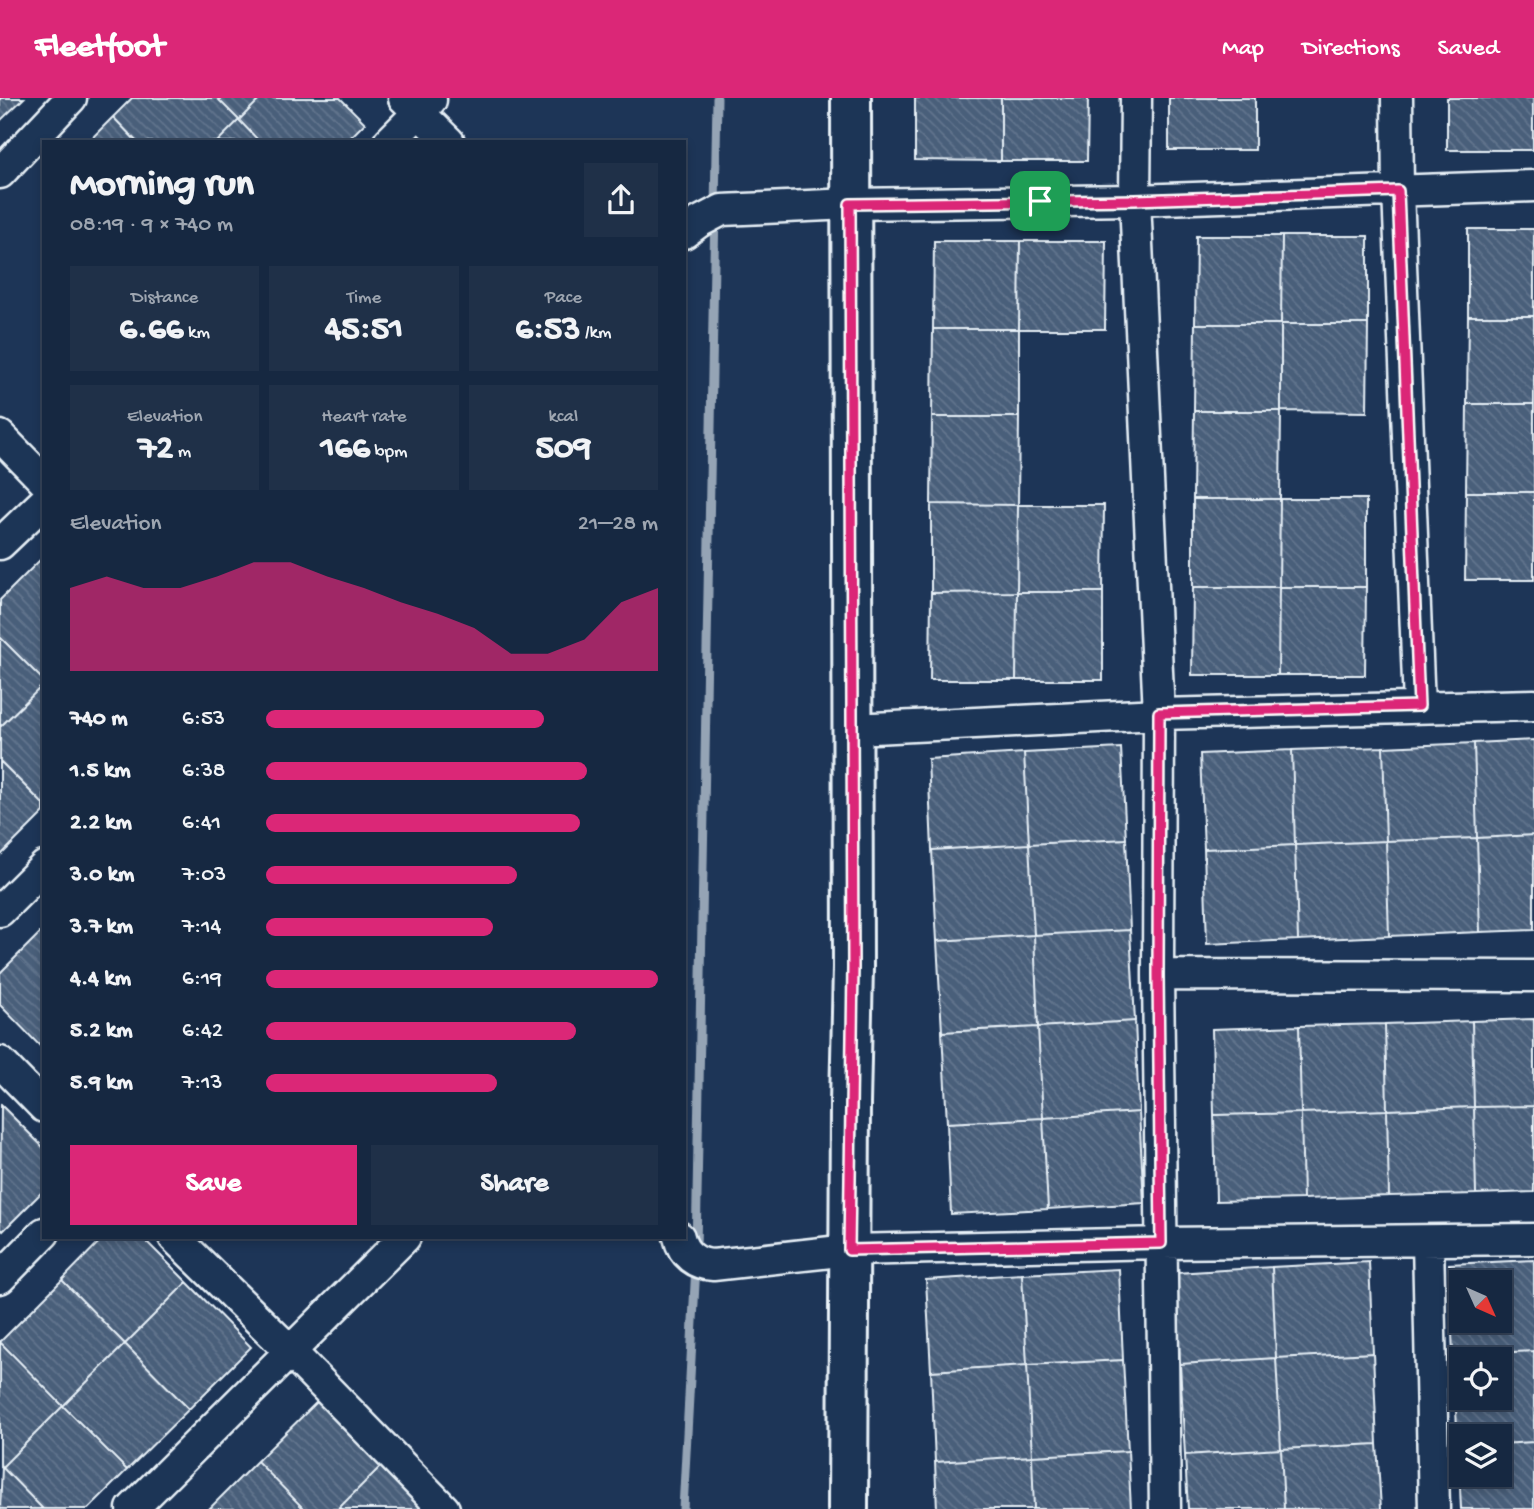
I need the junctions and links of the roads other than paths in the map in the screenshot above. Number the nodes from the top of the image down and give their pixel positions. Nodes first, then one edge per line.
1 (71, 98) edge
2 (851, 98) edge
3 (1136, 98) edge
4 (1397, 98) edge
5 (418, 103) edge
6 (390, 140) edge
7 (447, 140) edge
8 (0, 173) edge
9 (1534, 186) edge
10 (1398, 191) junction
11 (1135, 200) junction
12 (850, 204) junction
13 (686, 232) edge
14 (0, 436) edge
15 (42, 479) edge
16 (42, 504) edge
17 (0, 544) edge
18 (1534, 705) edge
19 (1419, 706) junction
20 (1159, 713) junction
21 (853, 729) junction
22 (42, 869) edge
23 (0, 911) edge
24 (1158, 975) junction
25 (1534, 976) edge
26 (0, 1062) edge
27 (42, 1105) edge
28 (42, 1235) edge
29 (176, 1239) edge
30 (403, 1239) edge
31 (681, 1239) edge
32 (1534, 1239) edge
33 (1429, 1242) junction
34 (1161, 1243) junction
35 (849, 1250) junction
36 (0, 1278) edge
37 (289, 1351) junction
38 (132, 1509) edge
39 (444, 1509) edge
40 (848, 1509) edge
41 (1165, 1509) edge
42 (1434, 1509) edge

1 - 8 street
2 - 12 main road
3 - 11 street
4 - 10 street
5 - 6 street
5 - 7 street
9 - 10 street
10 - 11 street
10 - 19 street
11 - 12 street
11 - 20 street
12 - 13 street
12 - 21 main road
14 - 15 street
16 - 17 street
18 - 19 street
19 - 20 street
20 - 21 street
20 - 24 street
21 - 35 main road
22 - 23 street
24 - 25 street
24 - 34 street
26 - 27 street
28 - 36 street
29 - 37 street
30 - 37 street
31 - 35 street
32 - 33 street
33 - 34 street
33 - 42 street
34 - 35 street
34 - 41 street
35 - 40 main road
37 - 38 street
37 - 39 street

